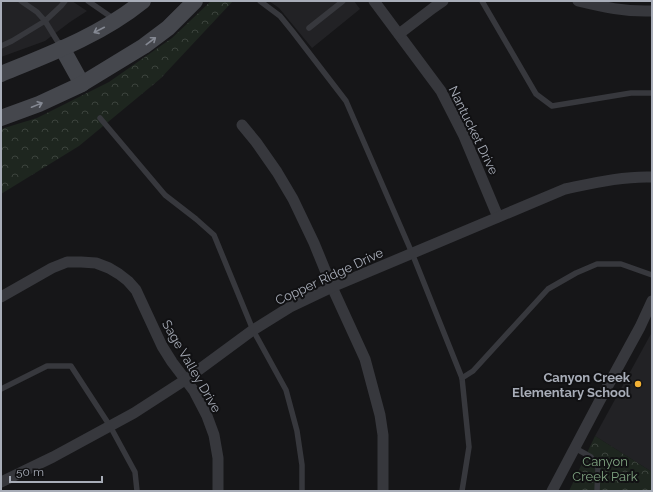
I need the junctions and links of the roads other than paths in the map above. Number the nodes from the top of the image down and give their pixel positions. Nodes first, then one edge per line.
1 (21, 1) edge
2 (65, 1) edge
3 (88, 1) edge
4 (143, 1) edge
5 (195, 1) edge
6 (260, 1) edge
7 (374, 1) edge
8 (443, 1) edge
9 (482, 1) edge
10 (578, 1) edge
11 (340, 2) edge
12 (652, 11) edge
13 (116, 20) junction
14 (45, 21) junction
15 (309, 28) dead end
16 (399, 34) junction
17 (1, 46) edge
18 (62, 48) junction
19 (1, 74) edge
20 (82, 84) junction
21 (652, 93) edge
22 (1, 118) edge
23 (100, 118) dead end
24 (242, 125) dead end
25 (652, 177) edge
26 (498, 217) junction
27 (412, 253) junction
28 (652, 275) edge
29 (332, 287) junction
30 (1, 297) edge
31 (652, 301) edge
32 (253, 330) junction
33 (462, 378) junction
34 (186, 380) junction
35 (1, 389) edge
36 (110, 426) junction
37 (575, 448) junction
38 (1, 482) edge
39 (137, 491) edge
40 (218, 491) edge
41 (302, 491) edge
42 (383, 491) edge
43 (462, 491) edge
44 (552, 491) edge
45 (597, 491) edge

1 - 14 lane
2 - 14 lane
3 - 13 lane
4 - 13 main road
20 -> 5 main road
6 - 27 lane
7 - 16 street, Nantucket Drive
8 - 16 street
9 - 21 lane
10 - 12 street
11 - 15 lane
13 -> 18 main road
14 - 17 lane
14 - 18 lane
16 - 26 street, Nantucket Drive
18 - 19 main road
18 - 20 main road
22 -> 20 main road
23 - 32 lane
24 - 29 street
25 - 26 street, Copper Ridge Drive
26 - 27 street, Copper Ridge Drive
27 - 29 street, Copper Ridge Drive
27 - 33 lane
28 - 33 lane
29 - 32 street, Copper Ridge Drive
29 - 42 street
30 - 34 street, Sage Valley Drive
31 - 37 street
32 - 34 street, Copper Ridge Drive
32 - 41 lane
33 - 43 lane
34 - 36 street, Copper Ridge Drive
34 - 40 street, Sage Valley Drive
35 - 36 lane
36 - 38 street, Copper Ridge Drive
36 - 39 lane
37 - 44 street
37 - 45 lane

